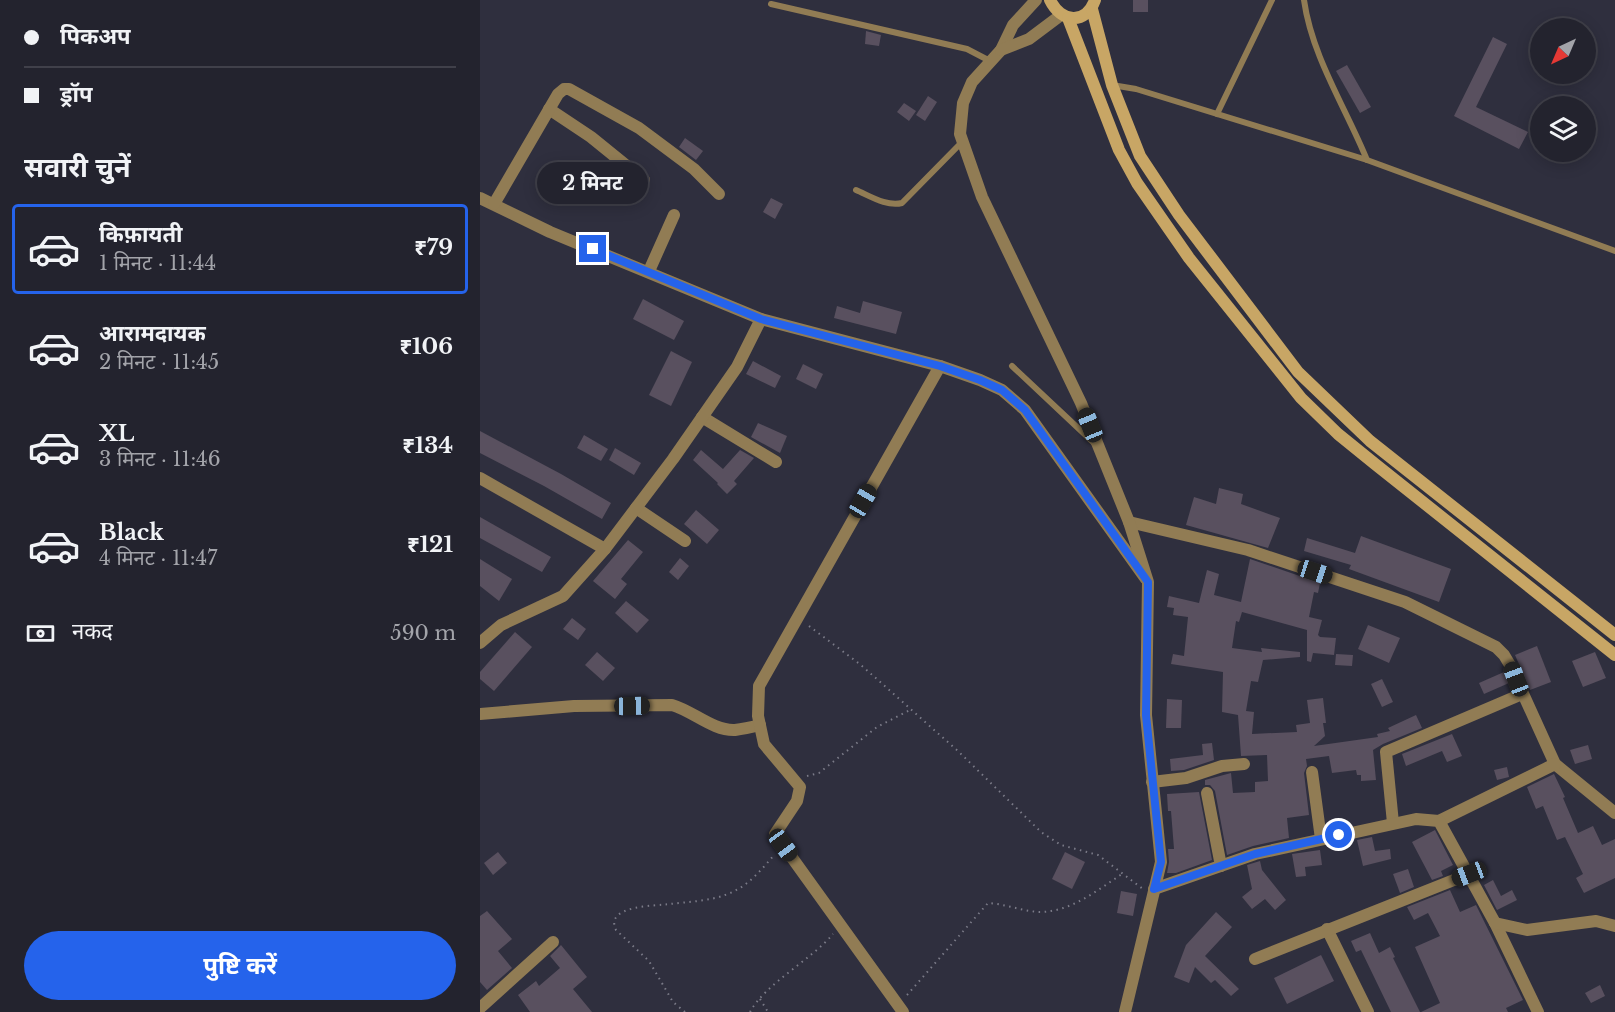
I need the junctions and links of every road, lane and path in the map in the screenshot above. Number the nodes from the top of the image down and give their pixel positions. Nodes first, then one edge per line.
1 (1036, 0) edge
2 (1050, 0) edge
3 (1272, 0) edge
4 (1304, 0) edge
5 (771, 4) dead end
6 (1093, 4) edge
7 (1065, 17) junction
8 (1001, 50) junction
9 (990, 61) junction
10 (1112, 85) junction
11 (549, 109) junction
12 (1217, 114) junction
13 (963, 142) junction
14 (1367, 160) junction
15 (644, 180) dead end
16 (856, 190) dead end
17 (718, 194) dead end
18 (480, 198) edge
19 (494, 204) junction
20 (674, 215) dead end
21 (1615, 251) edge
22 (649, 271) junction
23 (761, 319) junction
24 (940, 366) junction
25 (1012, 366) dead end
26 (702, 417) junction
27 (1099, 448) junction
28 (776, 462) dead end
29 (480, 478) edge
30 (636, 508) junction
31 (1129, 522) junction
32 (685, 541) dead end
33 (605, 549) junction
34 (1148, 582) junction
35 (798, 617) junction
36 (1615, 635) edge
37 (480, 643) edge
38 (1615, 655) edge
39 (1522, 694) junction
40 (910, 710) junction
41 (480, 714) edge
42 (760, 725) junction
43 (1244, 764) dead end
44 (1554, 764) junction
45 (1312, 772) dead end
46 (792, 778) junction
47 (1152, 782) junction
48 (1207, 793) dead end
49 (1612, 806) edge
50 (1439, 821) junction
51 (1393, 823) junction
52 (1321, 839) junction
53 (783, 845) junction
54 (1221, 866) junction
55 (1122, 874) junction
56 (1469, 874) junction
57 (1154, 892) junction
58 (1495, 923) junction
59 (840, 925) junction
60 (1615, 926) edge
61 (1327, 929) junction
62 (553, 942) dead end
63 (1255, 959) dead end
64 (759, 999) junction
65 (482, 1003) edge
66 (901, 1009) edge
67 (685, 1012) edge
68 (750, 1012) edge
69 (768, 1012) edge
70 (1125, 1012) edge
71 (1368, 1012) edge
72 (1539, 1012) edge

1 - 8 street
2 - 7 main road
3 - 12 lane
4 - 14 lane
5 - 9 lane
6 - 7 main road
6 - 10 main road
7 - 8 street
7 - 38 main road
8 - 9 street
9 - 13 street
10 - 12 lane
10 - 36 main road
11 - 15 street
11 - 17 street
11 - 19 street
12 - 14 lane
13 - 16 lane
13 - 27 street
14 - 21 lane
18 - 19 street
19 - 22 street
20 - 22 street
22 - 23 street
23 - 24 street
23 - 26 street
24 - 34 street
24 - 35 street
25 - 27 lane
26 - 28 street
26 - 30 street
27 - 31 street
29 - 33 street
30 - 32 street
30 - 33 street
31 - 34 street
31 - 39 street
33 - 37 street
34 - 47 street
35 - 40 path
35 - 42 street
39 - 44 street
39 - 51 street
40 - 46 path
40 - 55 path
41 - 42 street
42 - 46 street
43 - 47 street
44 - 49 street
44 - 50 street
45 - 52 street
46 - 53 street
47 - 57 street
48 - 54 street
50 - 51 street
50 - 56 street
51 - 52 street
52 - 54 street
53 - 59 street
53 - 67 path
54 - 57 street
55 - 57 path
55 - 66 path
56 - 58 street
56 - 61 street
57 - 70 street
58 - 60 street
58 - 72 street
59 - 64 path
59 - 66 street
61 - 63 street
61 - 71 street
62 - 65 street
64 - 68 path
64 - 69 path

